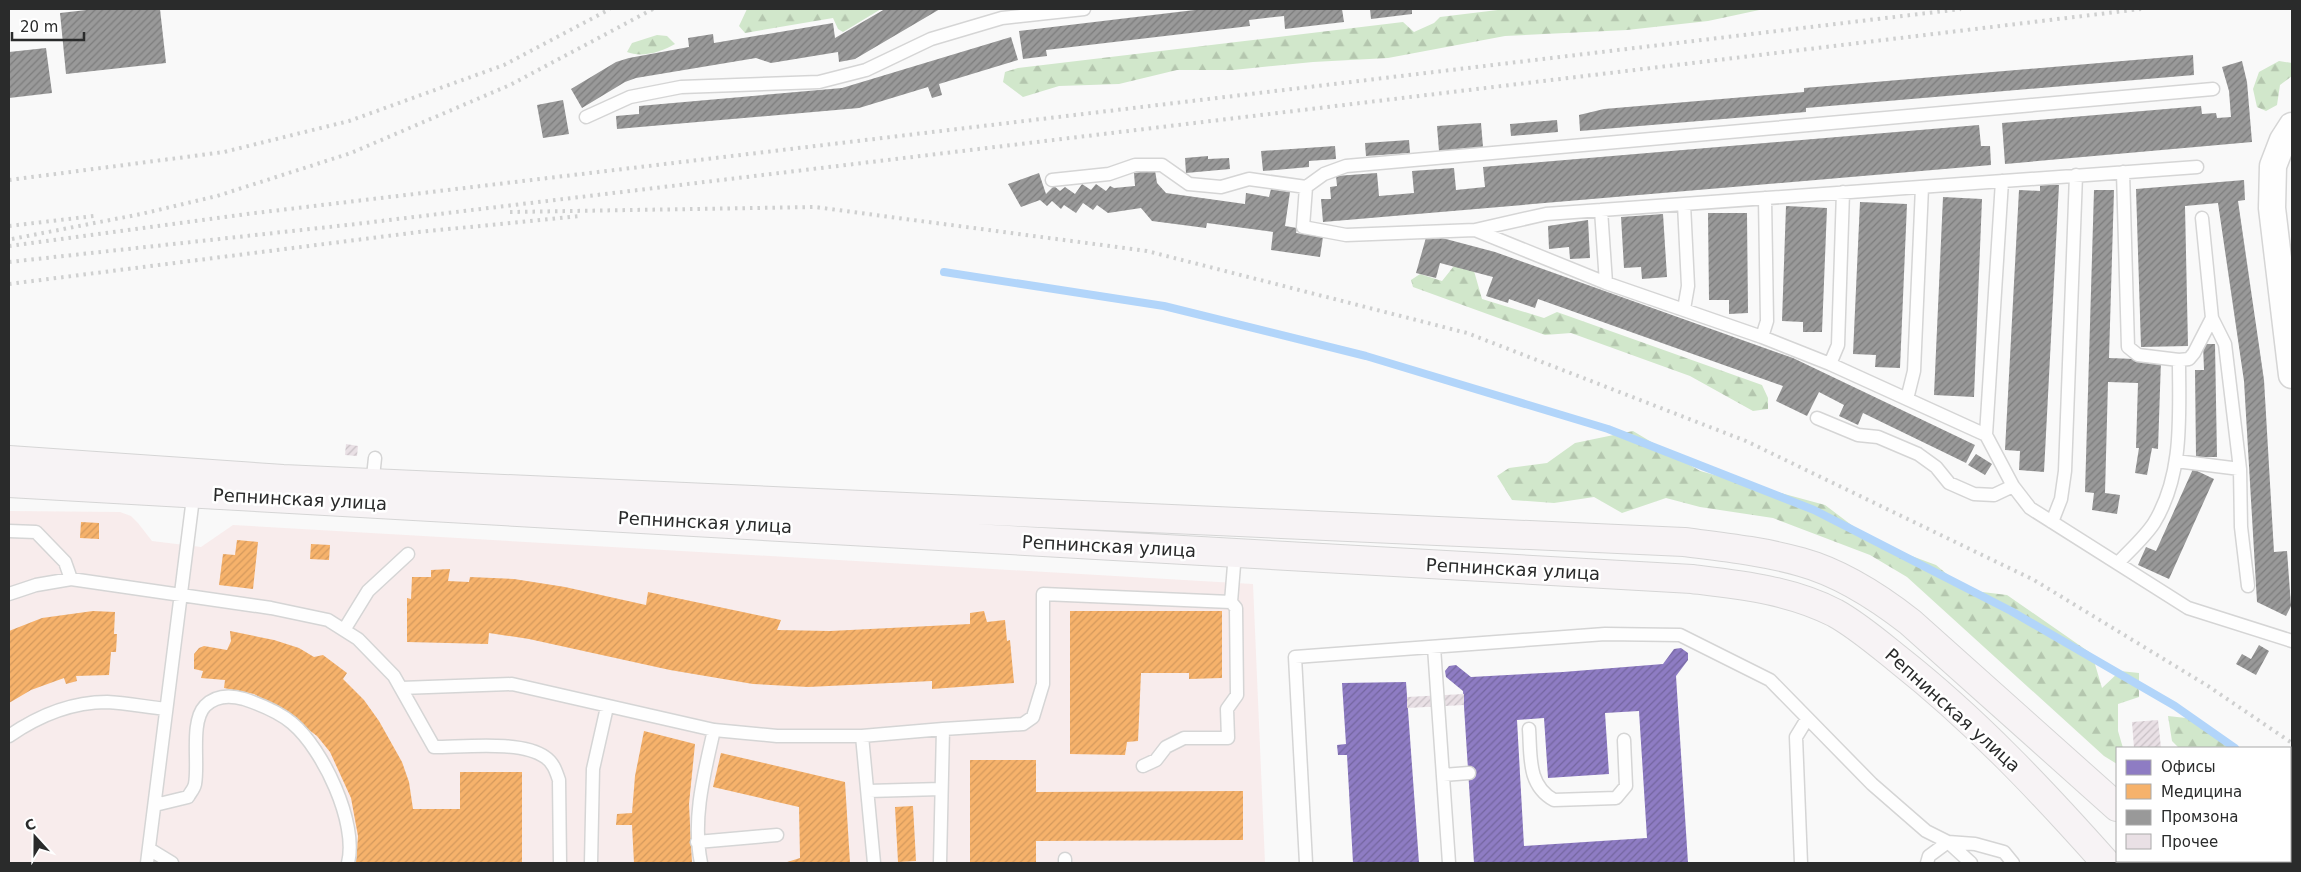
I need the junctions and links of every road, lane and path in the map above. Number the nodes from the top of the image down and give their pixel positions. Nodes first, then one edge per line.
1 (1084, 9) edge
2 (2213, 89) dead end
3 (586, 116) dead end
4 (2292, 126) edge
5 (2197, 166) dead end
6 (2123, 172) junction
7 (2076, 175) junction
8 (1052, 180) dead end
9 (2002, 181) junction
10 (1306, 187) junction
11 (1922, 187) junction
12 (1843, 192) junction
13 (1765, 198) junction
14 (1684, 204) junction
15 (1601, 210) junction
16 (2202, 218) dead end
17 (1475, 230) junction
18 (1606, 283) junction
19 (1684, 309) junction
20 (2212, 318) junction
21 (1762, 337) junction
22 (2179, 360) junction
23 (1830, 364) junction
24 (2292, 375) edge
25 (1907, 399) junction
26 (1817, 418) dead end
27 (1986, 434) junction
28 (9, 460) edge
29 (2176, 461) junction
30 (2240, 469) junction
31 (373, 481) junction
32 (9, 483) edge
33 (195, 483) dead end
34 (2013, 486) junction
35 (2052, 522) junction
36 (9, 531) edge
37 (1235, 553) junction
38 (408, 554) dead end
39 (2118, 563) junction
40 (71, 579) junction
41 (2248, 586) dead end
42 (9, 594) edge
43 (182, 595) junction
44 (1231, 602) junction
45 (344, 630) junction
46 (2292, 641) edge
47 (1434, 648) junction
48 (401, 688) junction
49 (607, 707) junction
50 (166, 709) junction
51 (1807, 719) junction
52 (943, 729) junction
53 (1529, 729) dead end
54 (714, 730) junction
55 (9, 736) edge
56 (862, 736) junction
57 (1624, 740) dead end
58 (1142, 766) dead end
59 (1469, 773) dead end
60 (1443, 776) junction
61 (941, 789) junction
62 (868, 791) junction
63 (155, 805) junction
64 (2116, 806) edge
65 (777, 834) dead end
66 (697, 842) junction
67 (1948, 842) junction
68 (149, 849) junction
69 (147, 863) edge
70 (172, 863) edge
71 (348, 863) edge
72 (560, 863) edge
73 (591, 863) edge
74 (701, 863) edge
75 (874, 863) edge
76 (940, 863) edge
77 (1306, 863) edge
78 (1449, 863) edge
79 (1801, 863) edge
80 (1927, 863) edge
81 (1971, 863) edge
82 (2013, 863) edge
83 (2106, 863) edge

1 - 3 lane
2 - 10 lane
4 - 24 street
5 - 6 lane
6 - 7 lane
6 - 22 lane
7 - 9 lane
7 - 35 lane
8 - 10 lane
9 - 11 lane
9 - 27 lane
10 - 17 lane
11 - 12 lane
11 - 25 lane
12 - 13 lane
12 - 23 lane
13 - 14 lane
13 - 21 lane
14 - 15 lane
14 - 19 lane
15 - 17 lane
15 - 18 lane
16 - 20 lane
17 - 18 lane
18 - 19 lane
19 - 21 lane
20 - 22 lane
20 - 30 lane
21 - 23 lane
22 - 29 lane
23 - 25 lane
25 - 27 lane
26 - 34 lane
27 - 34 lane
28 - 31 street, Репнинская улица
29 - 30 lane
29 - 39 lane
30 - 41 lane
31 - 32 street, Репнинская улица
31 - 37 street, Репнинская улица
31 - 64 street, Репнинская улица
33 - 43 lane
34 - 35 lane
35 - 39 lane
36 - 40 lane
37 - 44 lane
37 - 83 street, Репнинская улица
38 - 45 lane
39 - 46 lane
40 - 42 lane
40 - 43 lane
43 - 45 lane
43 - 50 lane
44 - 52 lane
44 - 58 lane
45 - 48 lane
47 - 51 lane
47 - 60 lane
47 - 77 lane
48 - 49 lane
48 - 72 lane
49 - 54 lane
49 - 73 lane
50 - 55 lane
50 - 63 lane
51 - 67 lane
51 - 79 lane
52 - 56 lane
52 - 61 lane
53 - 57 lane
54 - 56 lane
54 - 66 lane
56 - 62 lane
59 - 60 lane
60 - 78 lane
61 - 62 lane
61 - 76 lane
62 - 75 lane
63 - 68 lane
63 - 71 lane
65 - 66 lane
66 - 74 lane
67 - 80 lane
67 - 81 lane
67 - 82 lane
68 - 69 lane
68 - 70 lane

